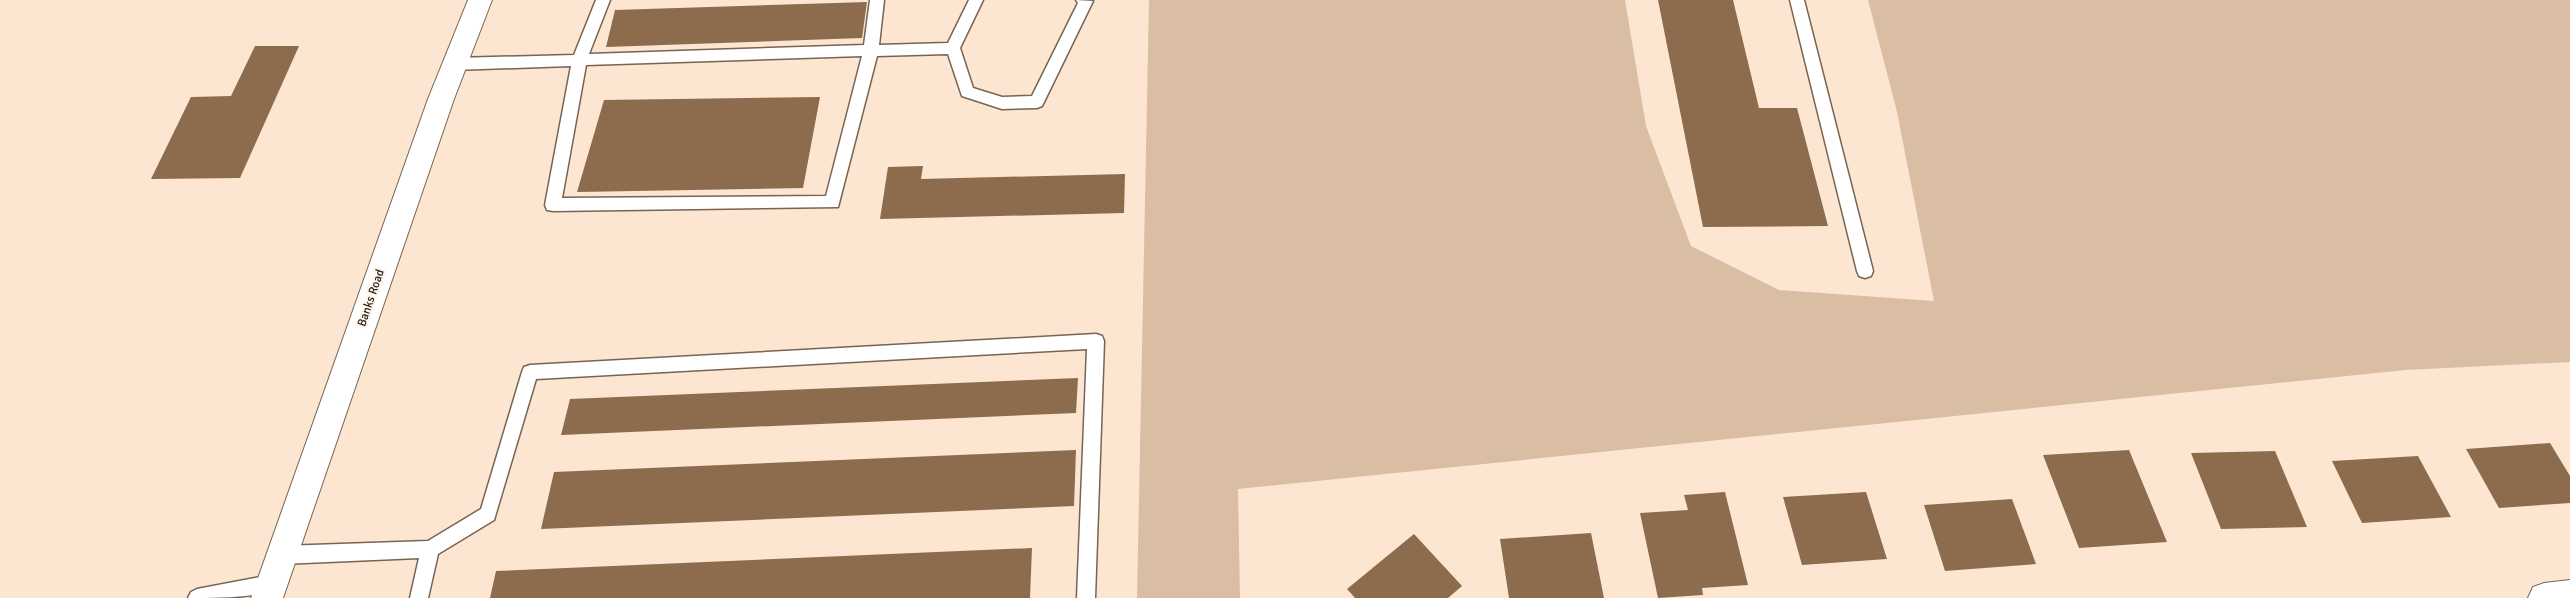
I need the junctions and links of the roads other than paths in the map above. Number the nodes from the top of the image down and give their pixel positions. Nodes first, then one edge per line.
1 (480, 0) edge
2 (603, 0) edge
3 (877, 0) edge
4 (976, 0) edge
5 (1083, 0) edge
6 (1797, 0) edge
7 (953, 48) junction
8 (871, 50) junction
9 (580, 60) junction
10 (454, 64) junction
11 (1865, 271) dead end
12 (430, 549) junction
13 (282, 555) junction
14 (269, 591) edge
15 (2570, 595) edge
16 (197, 598) edge
17 (419, 598) edge
18 (1086, 598) edge
19 (2544, 598) edge

1 - 10 street, Banks Road
2 - 9 lane
3 - 8 lane
4 - 7 lane
5 - 7 lane
6 - 11 lane
7 - 8 lane
8 - 9 lane
8 - 9 lane
9 - 10 lane
10 - 13 street, Banks Road
12 - 13 lane
12 - 17 lane
12 - 18 lane
13 - 14 street, Banks Road
14 - 16 lane
15 - 19 street

